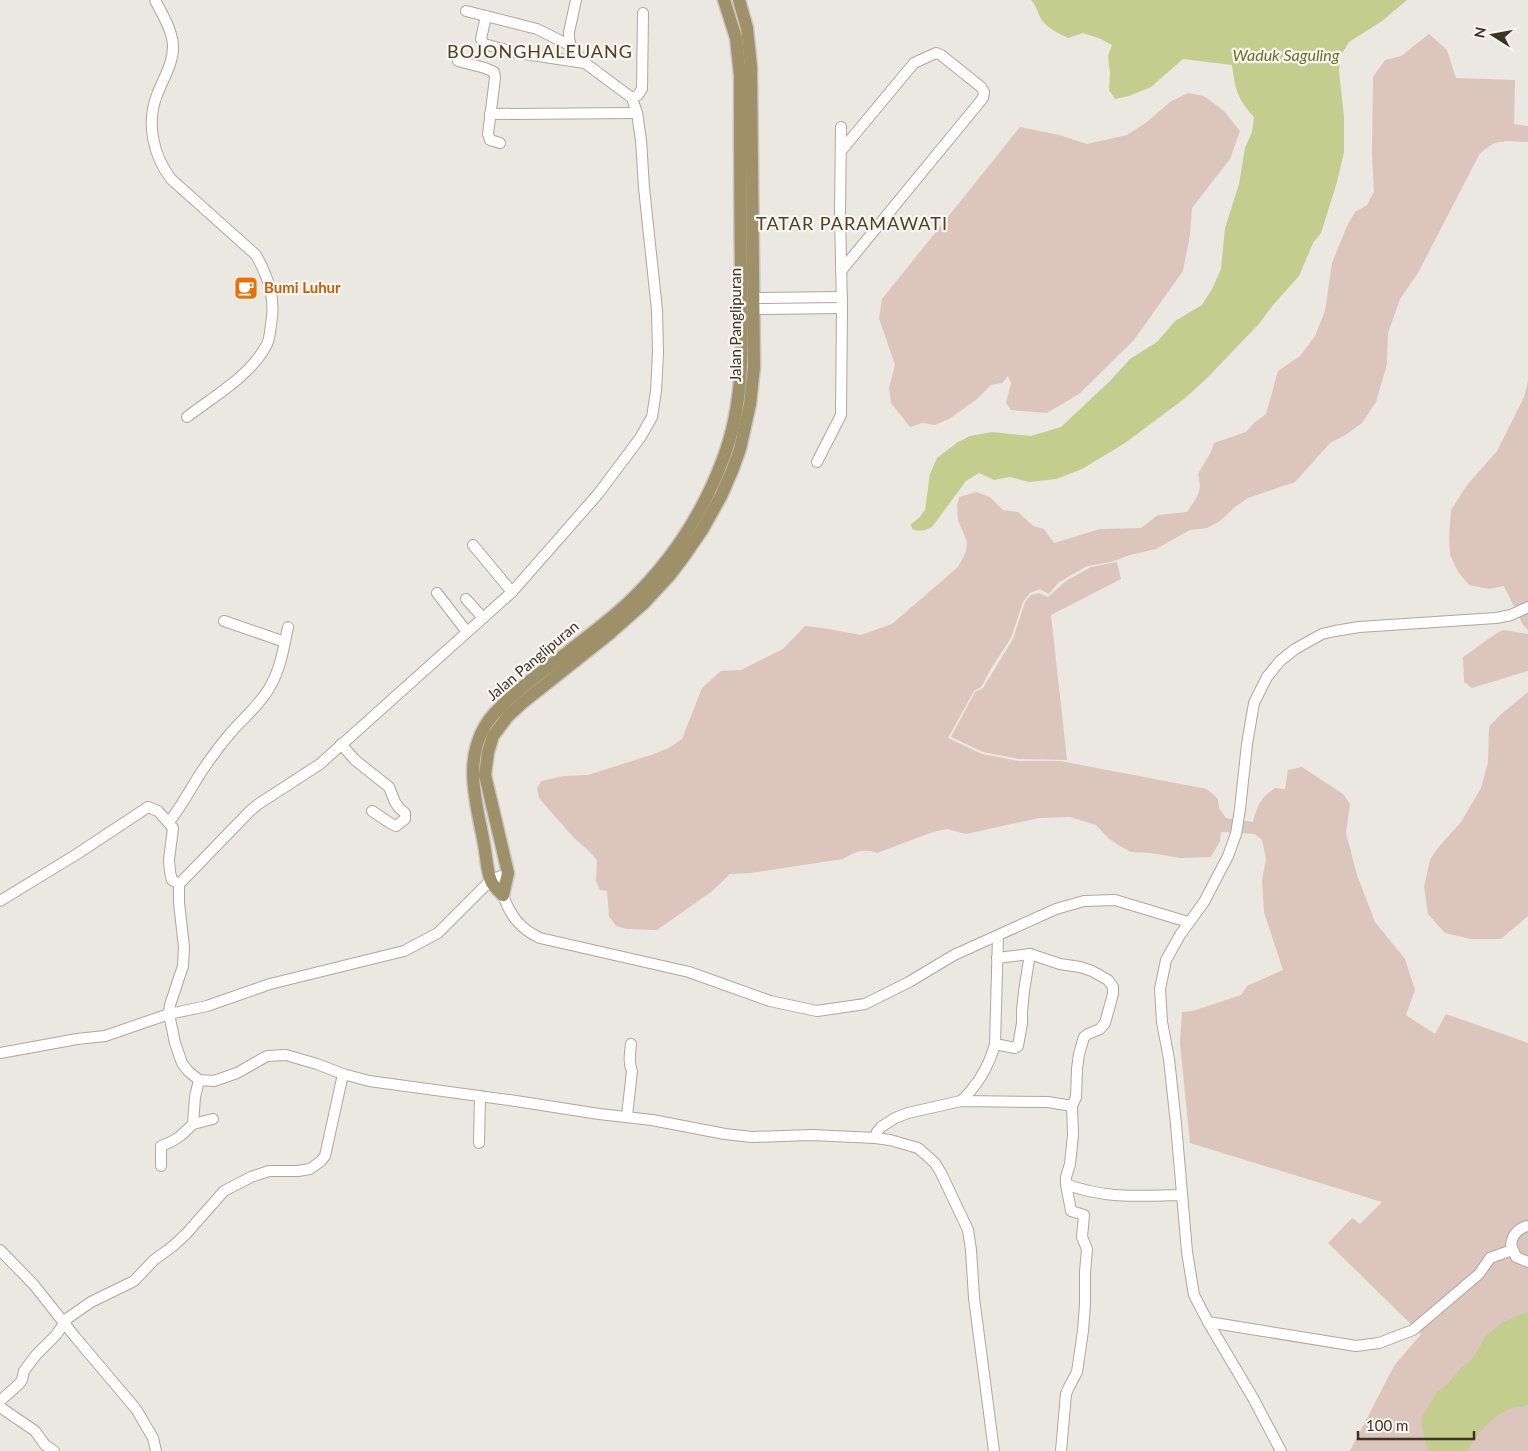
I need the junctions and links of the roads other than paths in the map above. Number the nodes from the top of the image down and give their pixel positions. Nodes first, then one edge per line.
1 (155, 0) edge
2 (576, 0) edge
3 (724, 0) edge
4 (739, 0) edge
5 (466, 11) dead end
6 (643, 13) dead end
7 (486, 16) junction
8 (571, 46) junction
9 (458, 61) dead end
10 (585, 63) junction
11 (632, 98) junction
12 (637, 113) junction
13 (490, 114) junction
14 (841, 127) dead end
15 (500, 143) dead end
16 (841, 151) junction
17 (746, 171) junction
18 (841, 271) junction
19 (842, 297) junction
20 (753, 304) junction
21 (842, 308) junction
22 (187, 417) dead end
23 (817, 462) dead end
24 (473, 545) dead end
25 (512, 592) junction
26 (437, 593) dead end
27 (466, 599) dead end
28 (1528, 607) edge
29 (483, 618) junction
30 (224, 621) dead end
31 (288, 627) dead end
32 (606, 630) junction
33 (467, 632) junction
34 (285, 642) junction
35 (341, 744) junction
36 (372, 811) dead end
37 (169, 822) junction
38 (508, 873) junction
39 (491, 880) junction
40 (178, 884) junction
41 (502, 895) junction
42 (0, 901) edge
43 (1188, 922) junction
44 (998, 936) junction
45 (1030, 954) junction
46 (997, 958) junction
47 (169, 1014) junction
48 (631, 1044) dead end
49 (995, 1044) junction
50 (0, 1053) edge
51 (343, 1074) junction
52 (199, 1080) junction
53 (480, 1096) junction
54 (960, 1101) junction
55 (1072, 1106) junction
56 (627, 1116) junction
57 (213, 1119) dead end
58 (193, 1124) junction
59 (875, 1138) junction
60 (479, 1142) dead end
61 (161, 1166) dead end
62 (1066, 1184) junction
63 (1182, 1195) junction
64 (1528, 1226) edge
65 (0, 1250) edge
66 (1512, 1250) junction
67 (1528, 1262) edge
68 (1208, 1322) junction
69 (65, 1324) junction
70 (0, 1401) edge
71 (0, 1407) edge
72 (54, 1451) edge
73 (156, 1451) edge
74 (994, 1451) edge
75 (1061, 1451) edge
76 (1281, 1451) edge

1 - 22 street
2 - 8 street
3 - 17 main road, Jalan Panglipuran
4 - 17 main road, Jalan Panglipuran
5 - 7 street
6 - 11 street
7 - 8 street
7 - 10 street
8 - 10 street
9 - 13 street
10 - 11 street
11 - 12 street
12 - 13 street
12 - 25 street
13 - 15 street
14 - 16 street
16 - 18 street
16 - 18 street
17 - 20 main road, Jalan Panglipuran
17 - 32 main road, Jalan Panglipuran
18 - 19 street
19 - 20 street
19 - 21 street
20 - 21 street
20 - 32 main road, Jalan Panglipuran
21 - 23 street
24 - 25 street
25 - 29 street
26 - 33 street
27 - 29 street
28 - 43 street
29 - 33 street
30 - 34 street
31 - 34 street
32 - 38 main road, Jalan Panglipuran
32 - 39 main road, Jalan Panglipuran
33 - 35 street
34 - 37 street
35 - 36 street
35 - 40 street
37 - 40 street
37 - 42 street
38 - 39 street
38 - 41 main road, Jalan Panglipuran
39 - 41 main road, Jalan Panglipuran
39 - 47 street
40 - 47 street
41 - 44 street
43 - 44 street
43 - 63 street
44 - 46 street
45 - 46 street
45 - 49 street
45 - 55 street
46 - 49 street
47 - 50 street
47 - 52 street
48 - 56 street
49 - 54 street
51 - 52 street
51 - 53 street
51 - 69 street
52 - 58 street
53 - 56 street
53 - 60 street
54 - 55 street
54 - 59 street
55 - 62 street
56 - 59 street
57 - 58 street
58 - 61 street
59 - 74 street
62 - 63 street
62 - 75 street
63 - 68 street
64 - 66 street
65 - 69 street
66 - 67 street
66 - 68 street
68 - 76 street
69 - 70 street
69 - 73 street
71 - 72 street

